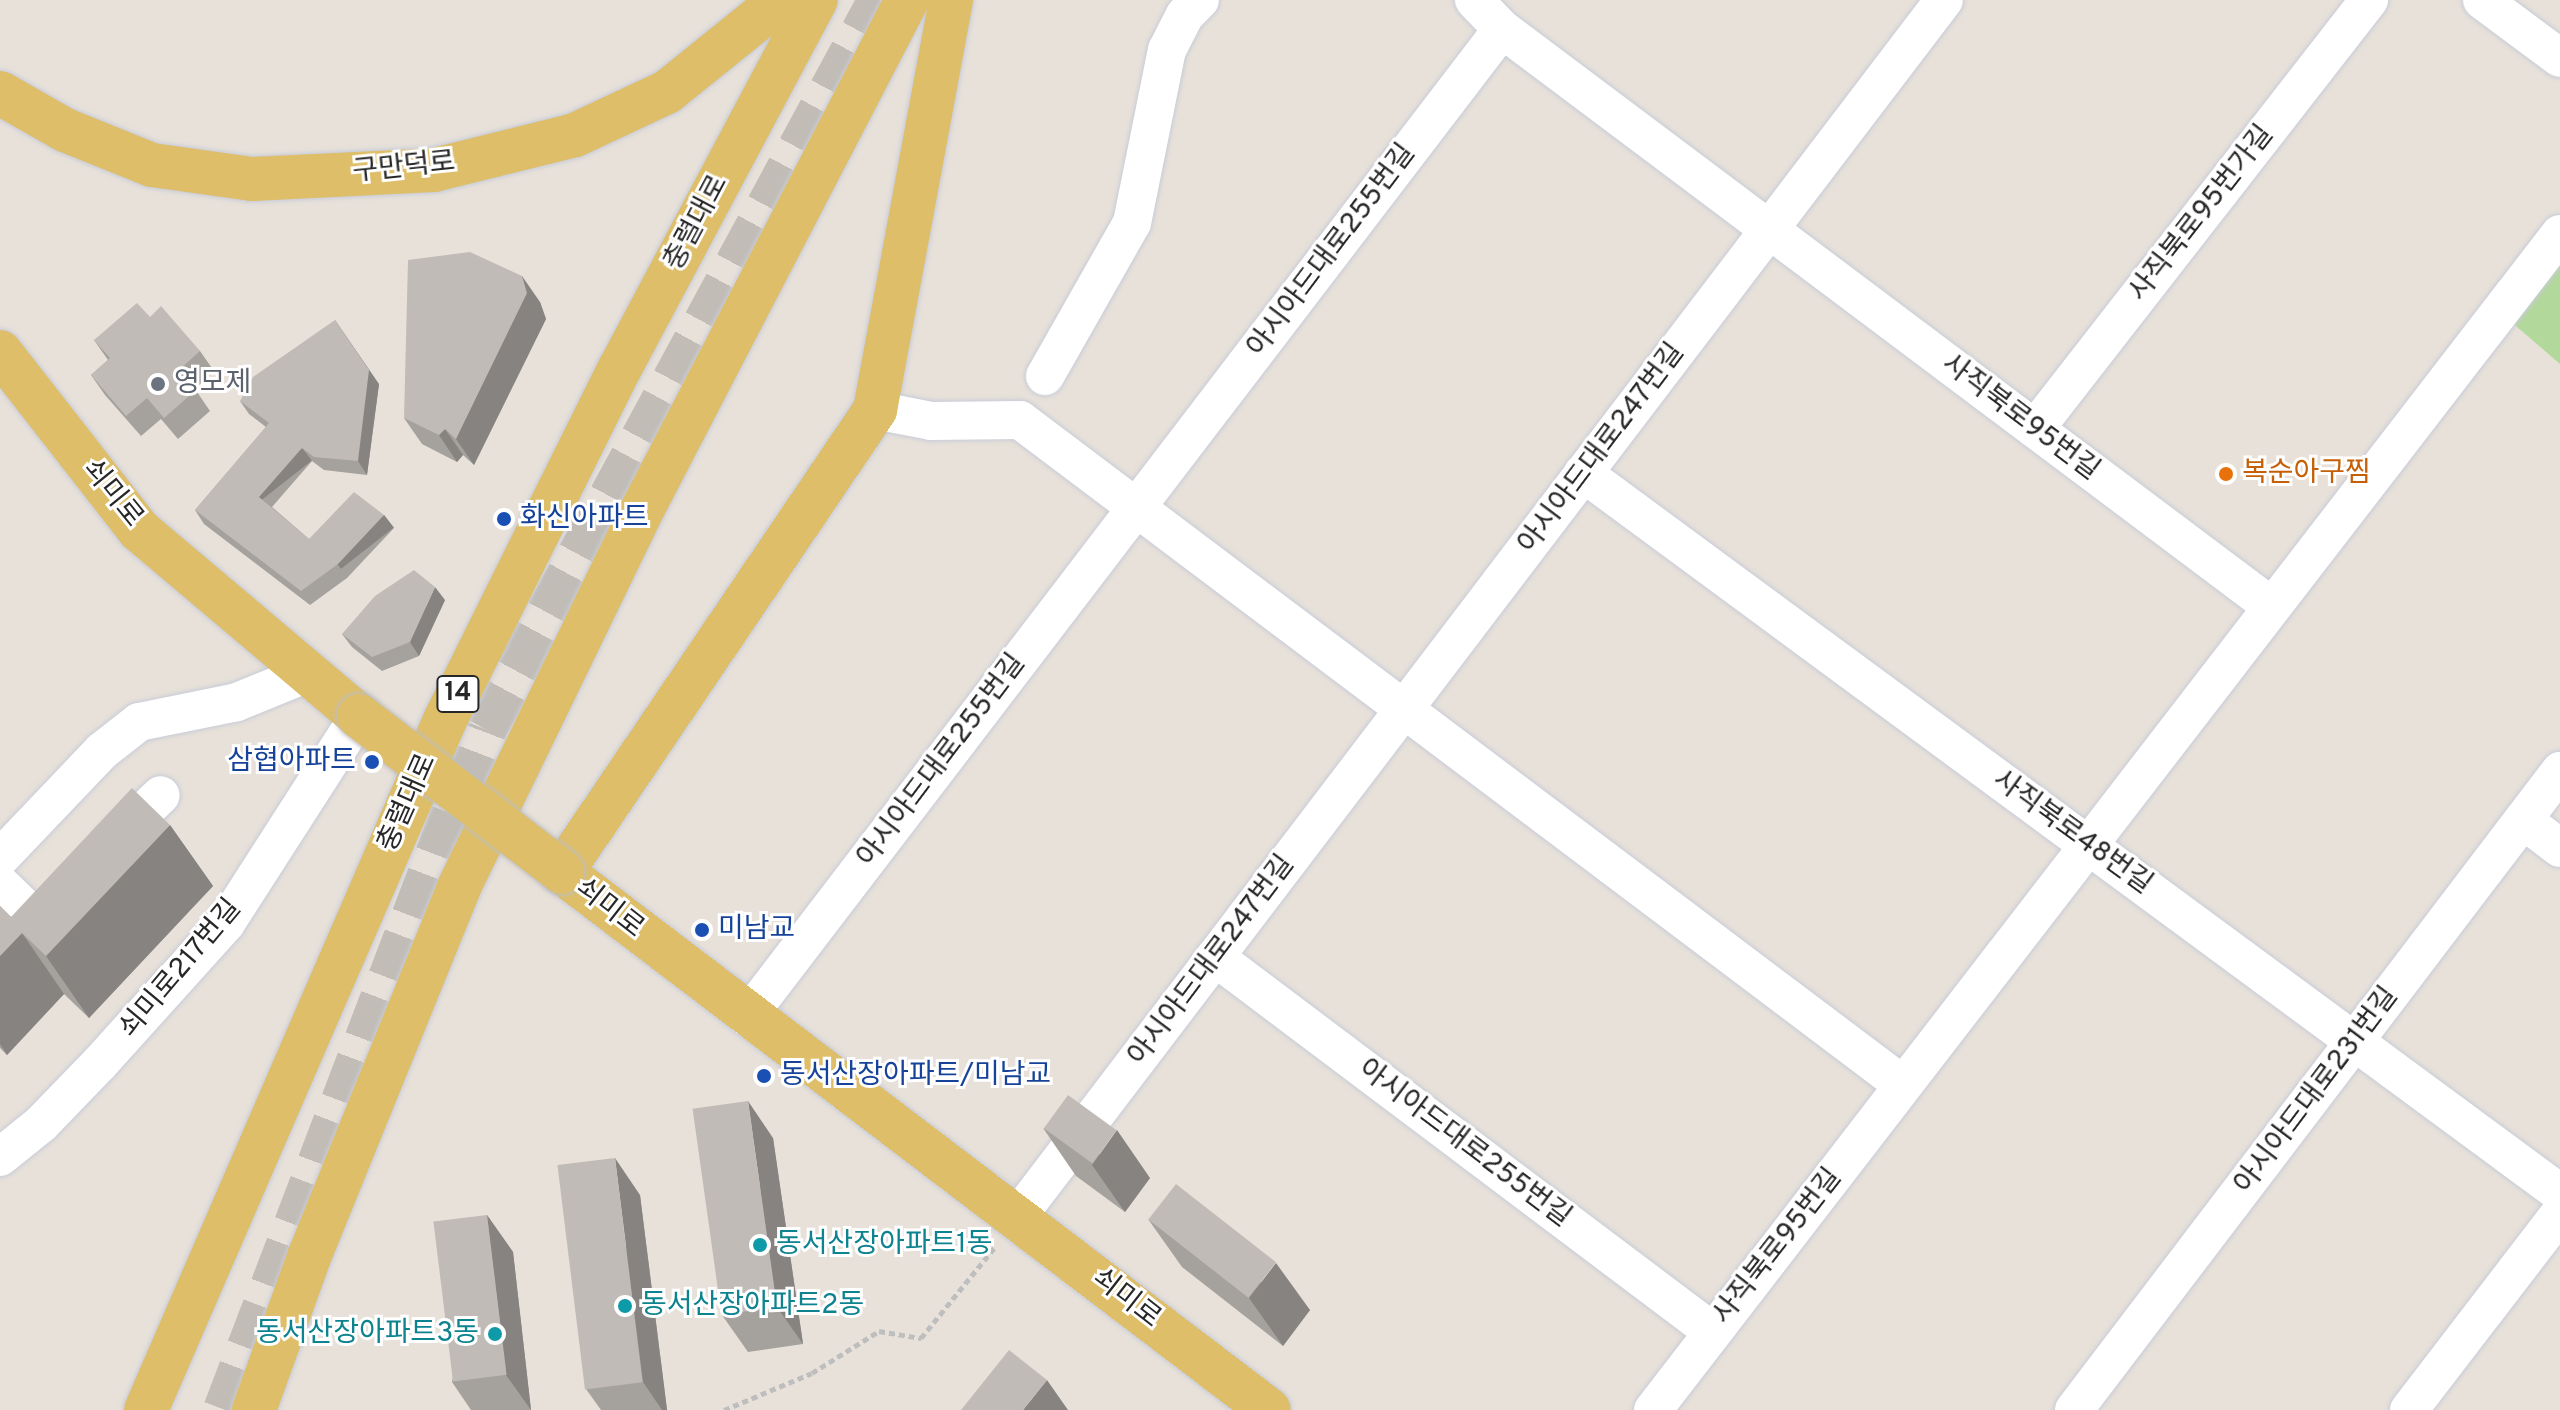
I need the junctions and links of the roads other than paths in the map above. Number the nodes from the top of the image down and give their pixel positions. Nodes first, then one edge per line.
1 (781, 0) edge
2 (816, 0) edge
3 (907, 0) edge
4 (951, 0) edge
5 (1200, 0) edge
6 (1474, 0) edge
7 (1944, 0) edge
8 (2369, 0) edge
9 (2482, 0) edge
10 (1502, 29) junction
11 (2560, 58) edge
12 (0, 93) edge
13 (1769, 229) junction
14 (2560, 234) edge
15 (0, 352) edge
16 (1045, 376) dead end
17 (875, 410) junction
18 (2035, 429) junction
19 (1583, 473) junction
20 (1138, 506) junction
21 (2271, 606) junction
22 (308, 673) junction
23 (1406, 706) junction
24 (359, 716) junction
25 (2560, 771) edge
26 (161, 795) dead end
27 (2523, 820) junction
28 (2088, 844) junction
29 (2560, 848) edge
30 (0, 858) edge
31 (86, 865) edge
32 (562, 872) junction
33 (0, 884) edge
34 (33, 916) edge
35 (1215, 957) junction
36 (747, 1017) junction
37 (2355, 1041) junction
38 (1903, 1085) junction
39 (0, 1157) edge
40 (2560, 1193) edge
41 (2560, 1213) edge
42 (1018, 1216) junction
43 (1713, 1332) junction
44 (146, 1410) edge
45 (254, 1410) edge
46 (1269, 1410) edge
47 (1653, 1410) edge
48 (2074, 1410) edge
49 (2409, 1410) edge

1 - 12 main road, 구만덕로
2 - 44 main road, 충렬대로 / 14
3 - 45 main road
4 - 17 main road
5 - 16 street
6 - 10 street
7 - 13 street, 아시아드대로247번길
8 - 18 street, 사직북로95번가길
9 - 11 street
10 - 13 street
10 - 20 street, 아시아드대로255번길
13 - 18 street, 사직북로95번길
13 - 19 street, 아시아드대로247번길
14 - 21 street, 사직북로95번길
15 - 22 main road, 쇠미로
17 - 20 street
17 - 32 main road
18 - 21 street, 사직북로95번길
19 - 23 street, 아시아드대로247번길
19 - 28 street, 사직북로48번길
20 - 23 street
20 - 36 street, 아시아드대로255번길
21 - 28 street, 사직북로95번길
22 - 24 main road, 쇠미로
22 - 30 street
23 - 35 street, 아시아드대로247번길
23 - 38 street
24 - 32 main road, 쇠미로, bridge
24 - 39 street, 쇠미로217번길
25 - 27 street, 아시아드대로231번길
26 - 31 street
27 - 29 street
27 - 37 street, 아시아드대로231번길
28 - 37 street, 사직북로48번길
28 - 38 street, 사직북로95번길
32 - 36 main road, 쇠미로
33 - 34 street
35 - 42 street, 아시아드대로247번길
35 - 43 street, 아시아드대로255번길
36 - 42 main road, 쇠미로
37 - 40 street, 사직북로48번길
37 - 48 street, 아시아드대로231번길
38 - 43 street, 사직북로95번길
41 - 49 street
42 - 46 main road, 쇠미로
43 - 47 street, 사직북로95번길

